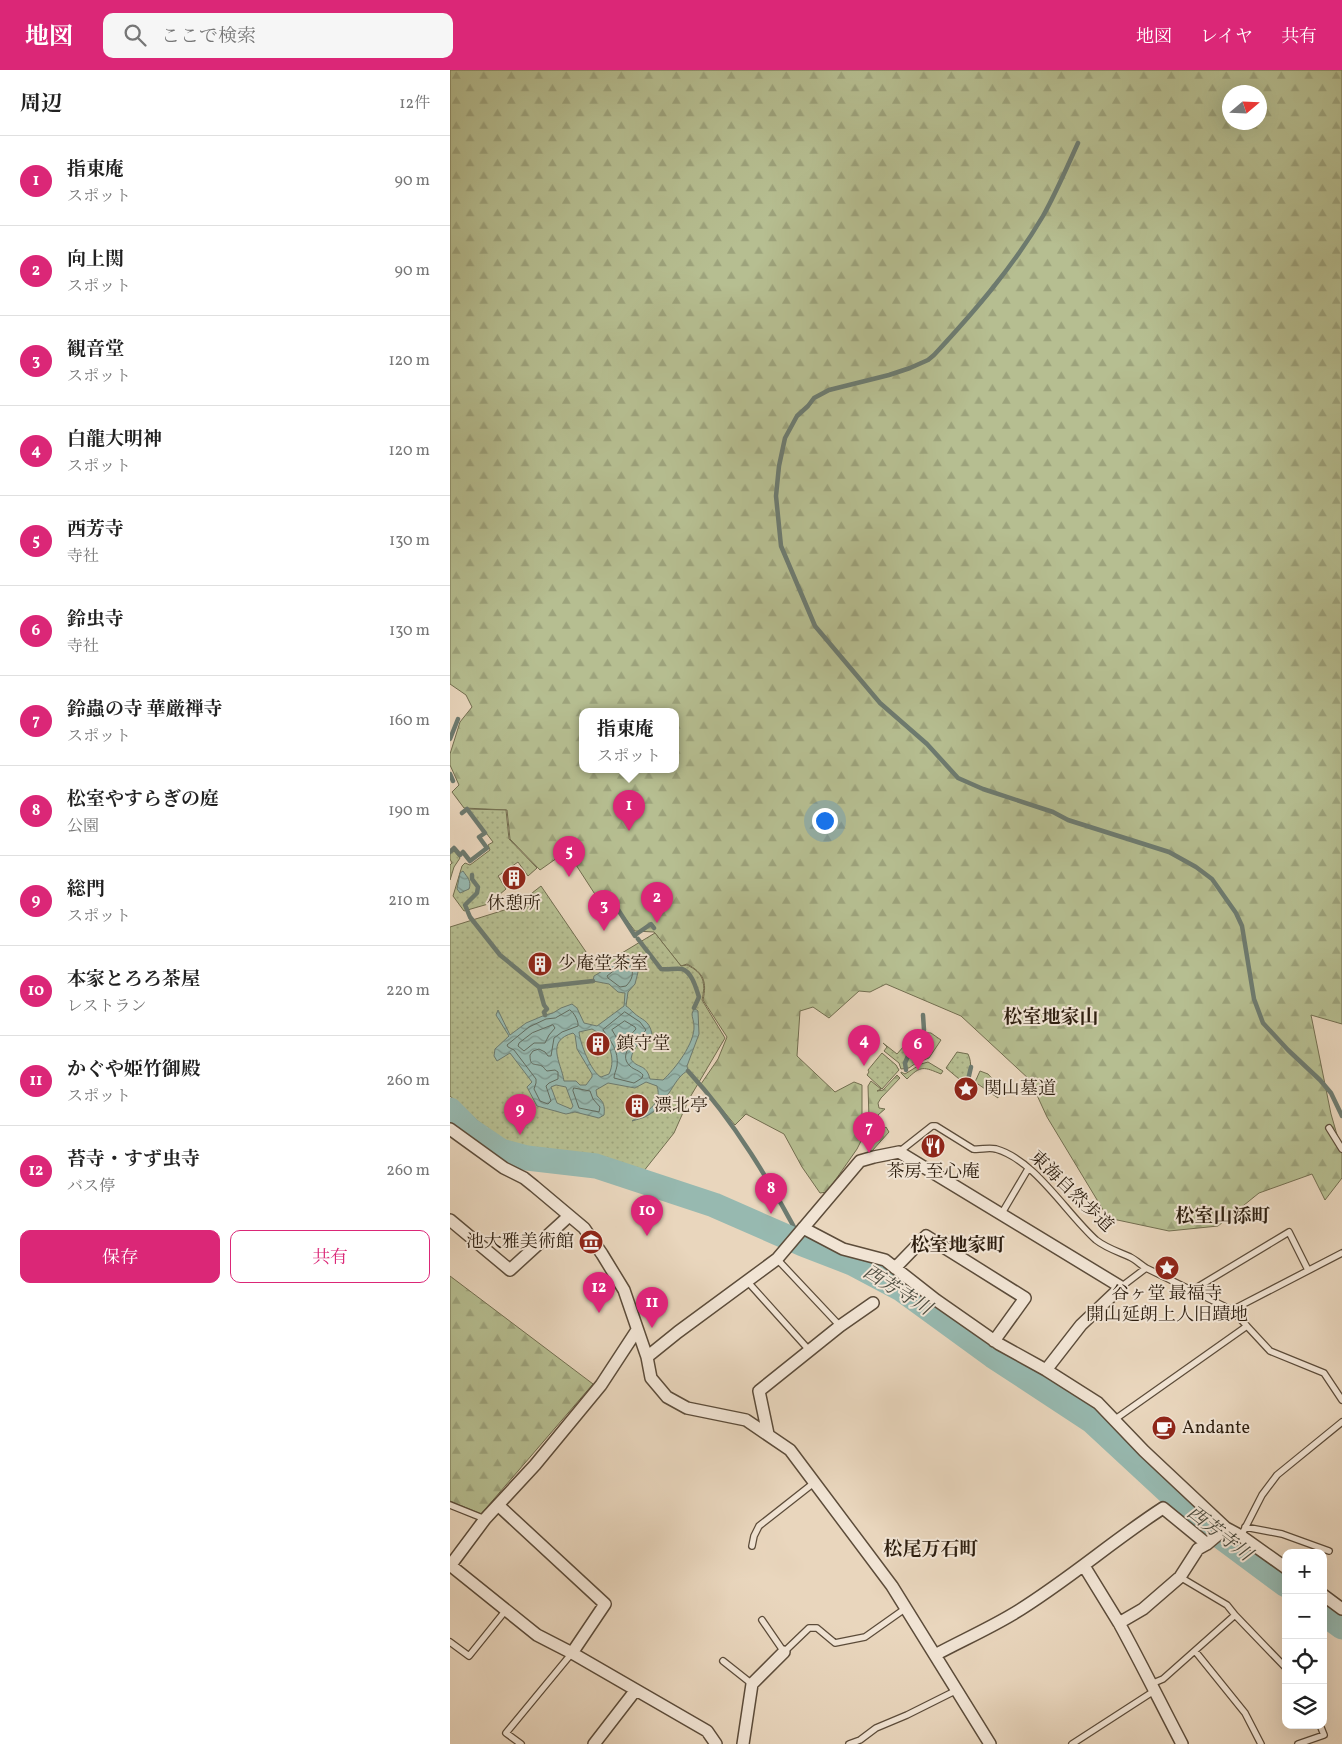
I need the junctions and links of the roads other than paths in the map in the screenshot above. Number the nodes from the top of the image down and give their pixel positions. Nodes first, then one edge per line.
1 (1329, 1128) dead end
2 (450, 1129) edge
3 (1342, 1149) edge
4 (899, 1152) junction
5 (1028, 1169) junction
6 (1002, 1213) junction
7 (569, 1216) junction
8 (450, 1220) edge
9 (803, 1228) junction
10 (1342, 1253) edge
11 (777, 1259) junction
12 (895, 1268) junction
13 (1146, 1268) junction
14 (1308, 1270) junction
15 (747, 1281) junction
16 (1121, 1287) junction
17 (1191, 1290) junction
18 (873, 1303) dead end
19 (1232, 1310) junction
20 (840, 1326) junction
21 (1247, 1326) junction
22 (637, 1330) junction
23 (994, 1341) junction
24 (809, 1350) junction
25 (647, 1357) junction
26 (1046, 1370) junction
27 (1342, 1400) edge
28 (1114, 1420) junction
29 (1342, 1422) edge
30 (768, 1434) junction
31 (815, 1482) junction
32 (450, 1505) edge
33 (498, 1505) junction
34 (485, 1519) junction
35 (1226, 1528) junction
36 (1243, 1532) junction
37 (1207, 1544) junction
38 (752, 1546) dead end
39 (1329, 1551) dead end
40 (450, 1565) edge
41 (1282, 1565) edge
42 (1084, 1566) junction
43 (1180, 1577) junction
44 (1327, 1598) edge
45 (906, 1608) junction
46 (1342, 1609) edge
47 (506, 1610) junction
48 (1235, 1615) junction
49 (762, 1620) dead end
50 (1119, 1623) junction
51 (450, 1642) edge
52 (1195, 1651) junction
53 (784, 1652) junction
54 (572, 1653) junction
55 (935, 1655) junction
56 (723, 1661) dead end
57 (1282, 1664) edge
58 (752, 1684) junction
59 (1153, 1688) junction
60 (957, 1690) junction
61 (635, 1691) junction
62 (1322, 1729) edge
63 (521, 1744) edge
64 (594, 1744) edge
65 (716, 1744) edge
66 (743, 1744) edge
67 (849, 1744) edge
68 (990, 1744) edge
69 (1072, 1744) edge
70 (1182, 1744) edge
71 (1261, 1744) edge
72 (1298, 1744) edge

1 - 3 lane
2 - 7 street
4 - 5 lane, 東海自然歩道
4 - 6 street
4 - 9 street
5 - 6 lane
5 - 13 lane, 東海自然歩道
6 - 16 street
7 - 8 street
7 - 22 street
9 - 11 street
9 - 12 street
10 - 14 lane
11 - 15 street
11 - 20 lane
12 - 23 street
12 - 23 street
13 - 16 lane
13 - 17 lane, 東海自然歩道
14 - 17 lane
14 - 19 lane
15 - 24 lane
15 - 25 street
16 - 26 street
17 - 19 lane, 東海自然歩道
18 - 20 street
19 - 21 lane
20 - 24 street
21 - 27 lane
21 - 28 lane
22 - 25 street
22 - 33 street
23 - 26 street
24 - 30 street
25 - 30 street
26 - 28 street
28 - 35 street
29 - 36 lane
30 - 31 street
31 - 38 lane
31 - 45 street
32 - 34 lane
33 - 34 street
33 - 54 street
34 - 40 street
35 - 36 street
35 - 37 street
36 - 39 lane
36 - 41 street
37 - 42 street
37 - 43 street
40 - 47 street
42 - 50 street
42 - 55 street
43 - 48 lane
43 - 50 street
44 - 46 street
45 - 53 lane
45 - 55 street
47 - 51 lane
47 - 54 street
48 - 52 lane
48 - 57 lane
49 - 53 lane
50 - 59 street
52 - 59 lane
52 - 71 lane
53 - 58 street
54 - 61 street
54 - 63 lane
55 - 60 street
56 - 58 lane
58 - 66 street
59 - 69 lane
59 - 70 street
60 - 67 lane
60 - 68 street
61 - 64 street
61 - 65 street
62 - 72 lane

